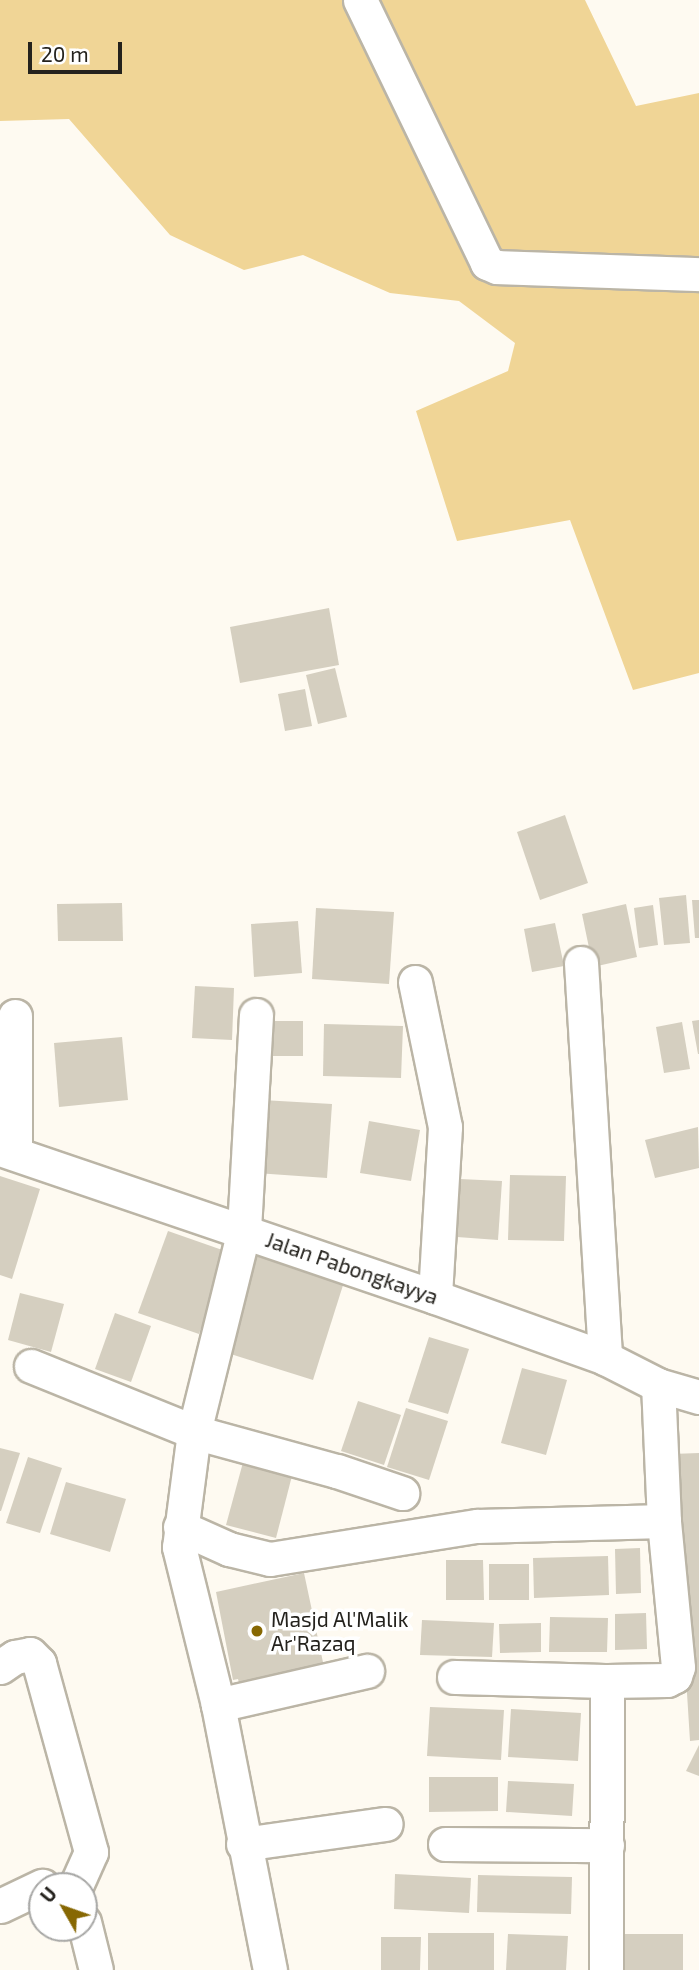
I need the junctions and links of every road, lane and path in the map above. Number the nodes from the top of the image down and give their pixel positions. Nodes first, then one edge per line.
1 (360, 0) edge
2 (699, 274) edge
3 (581, 963) dead end
4 (415, 982) dead end
5 (256, 1015) dead end
6 (15, 1016) dead end
7 (7, 1150) edge
8 (244, 1230) junction
9 (435, 1297) junction
10 (605, 1358) junction
11 (31, 1366) dead end
12 (657, 1385) junction
13 (699, 1397) edge
14 (194, 1432) junction
15 (401, 1493) dead end
16 (664, 1521) junction
17 (180, 1527) junction
18 (0, 1667) edge
19 (367, 1671) dead end
20 (454, 1676) dead end
21 (607, 1681) junction
22 (218, 1705) junction
23 (386, 1824) dead end
24 (243, 1844) junction
25 (445, 1844) dead end
26 (607, 1845) junction
27 (81, 1872) edge
28 (28, 1893) edge
29 (0, 1906) edge
30 (89, 1942) edge
31 (96, 1970) edge
32 (270, 1970) edge
33 (606, 1970) edge

1 - 2 street
3 - 10 street
4 - 9 street
5 - 8 street
6 - 7 street
7 - 8 street, Jalan Pabongkayya
8 - 9 street, Jalan Pabongkayya
8 - 14 street
9 - 10 street, Jalan Pabongkayya
10 - 12 street, Jalan Pabongkayya
11 - 14 street
12 - 13 street, Jalan Pabongkayya
12 - 16 street
14 - 15 street
14 - 17 street
16 - 17 street
16 - 21 street
17 - 22 street
18 - 27 street
19 - 22 street
20 - 21 street
21 - 26 street
22 - 24 street
23 - 24 street
24 - 32 street
25 - 26 street
26 - 33 street
28 - 29 street
30 - 31 street

